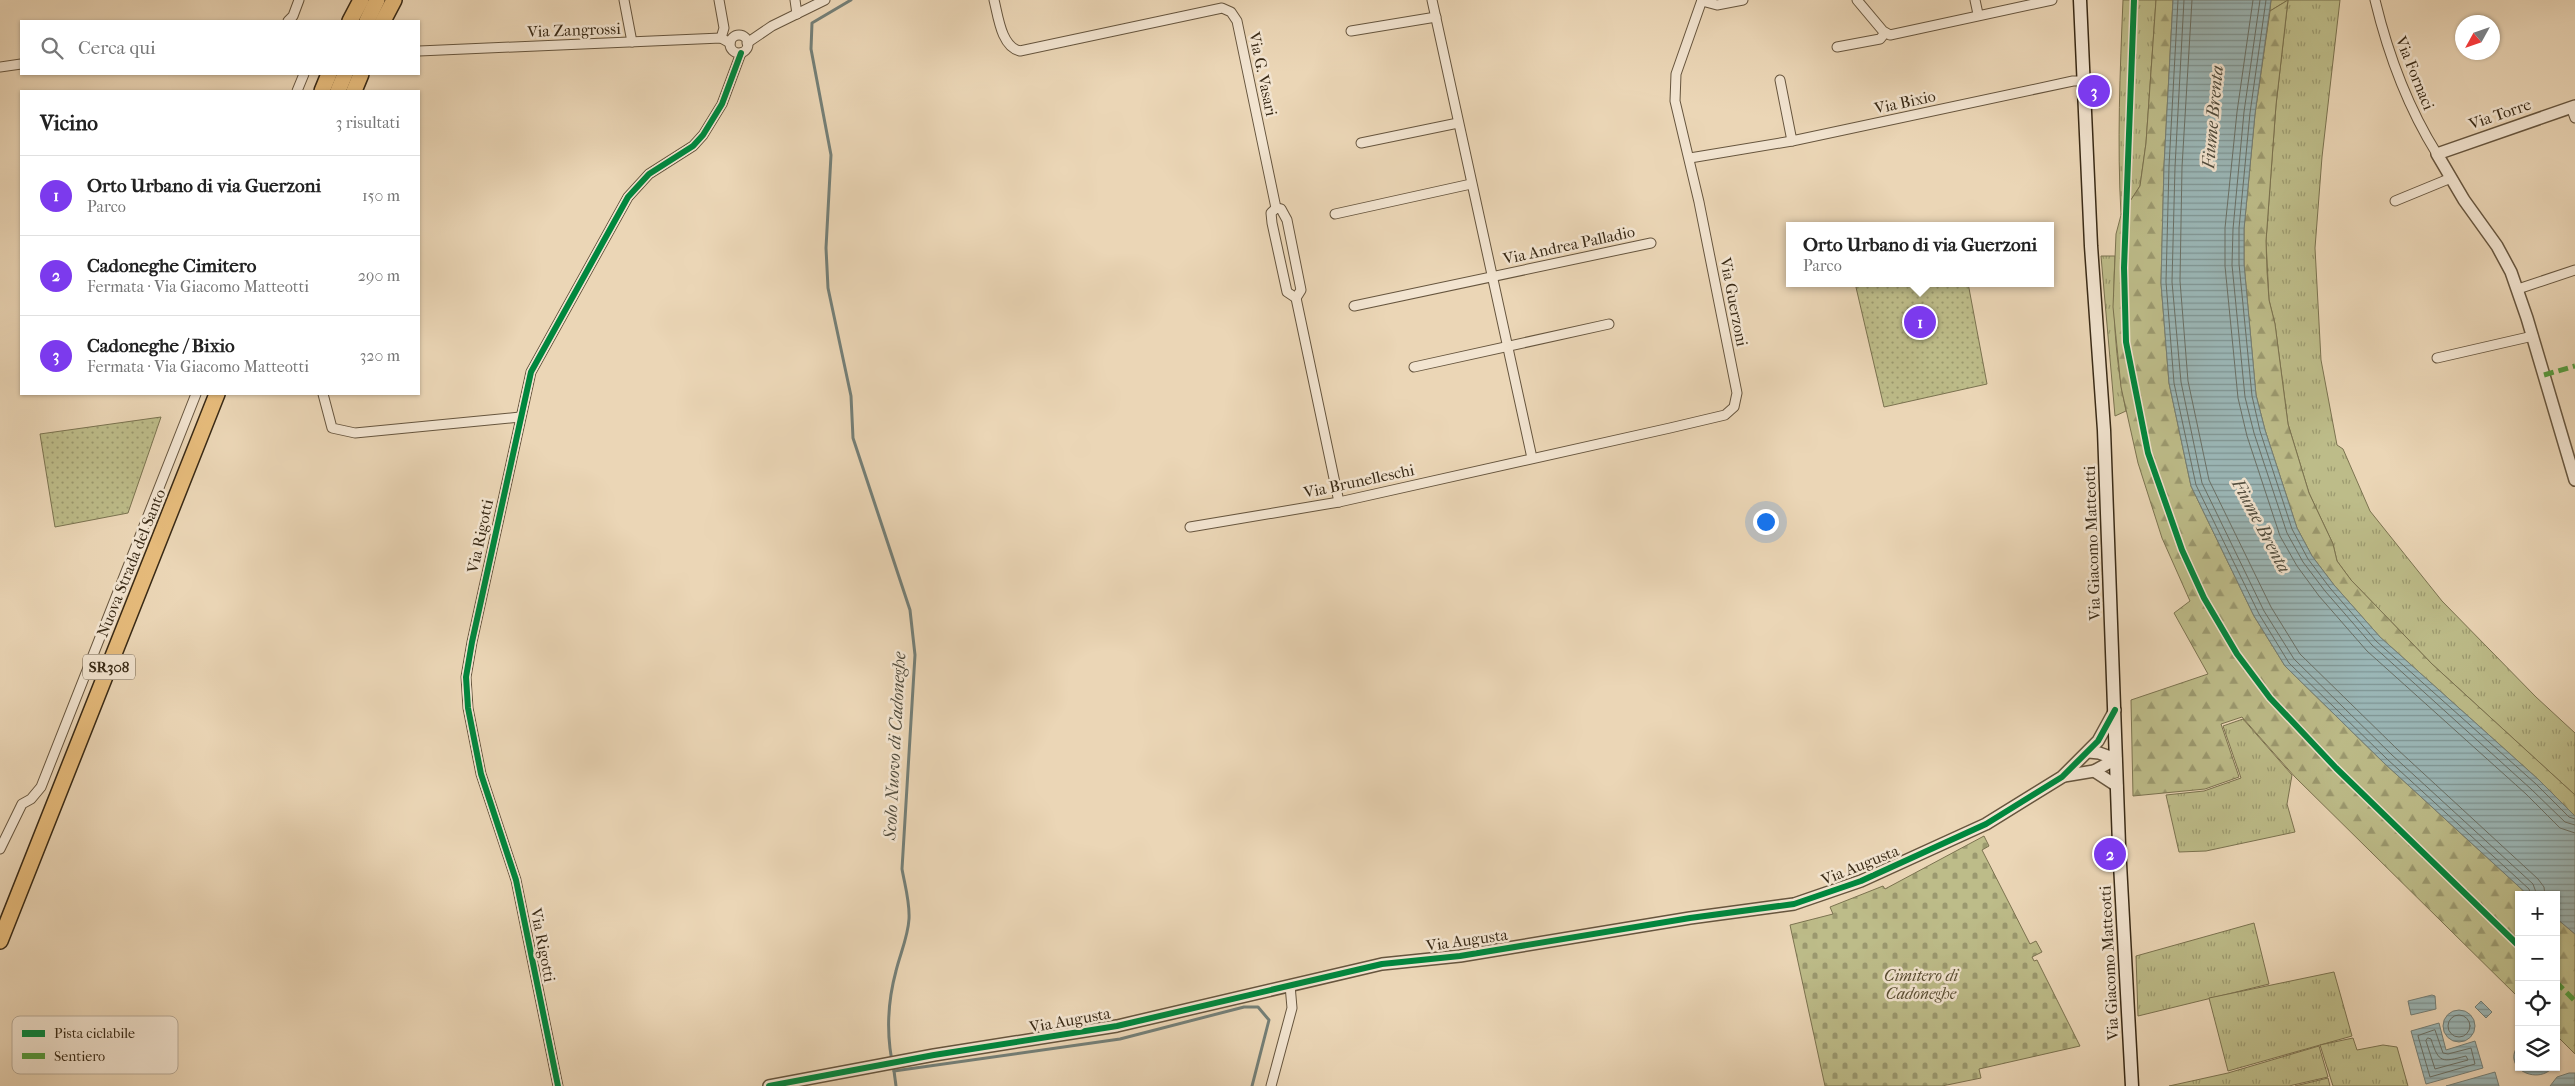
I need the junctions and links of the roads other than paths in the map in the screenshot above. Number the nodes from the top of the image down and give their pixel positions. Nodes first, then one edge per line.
1 (299, 0) edge
2 (361, 0) edge
3 (377, 0) edge
4 (394, 0) edge
5 (624, 0) edge
6 (719, 0) edge
7 (795, 0) edge
8 (825, 0) edge
9 (994, 0) edge
10 (1432, 0) edge
11 (1702, 0) edge
12 (1743, 0) edge
13 (1857, 0) edge
14 (1975, 0) edge
15 (2052, 0) edge
16 (2080, 0) edge
17 (2375, 0) edge
18 (797, 14) junction
19 (1978, 14) junction
20 (1436, 17) junction
21 (289, 20) edge
22 (351, 20) edge
23 (367, 20) edge
24 (384, 20) edge
25 (1351, 31) dead end
26 (1885, 32) junction
27 (721, 38) junction
28 (632, 42) junction
29 (730, 43) junction
30 (747, 43) junction
31 (1837, 48) dead end
32 (420, 51) edge
33 (741, 53) junction
34 (20, 64) edge
35 (0, 67) edge
36 (304, 75) edge
37 (329, 75) edge
38 (345, 75) edge
39 (361, 75) edge
40 (1780, 80) dead end
41 (2084, 81) junction
42 (297, 90) edge
43 (322, 90) edge
44 (338, 90) edge
45 (354, 90) edge
46 (2574, 110) edge
47 (1458, 123) junction
48 (1792, 141) junction
49 (1361, 143) dead end
50 (2437, 154) junction
51 (1690, 158) junction
52 (2451, 178) junction
53 (1472, 184) junction
54 (2395, 201) dead end
55 (1276, 208) junction
56 (1335, 214) dead end
57 (1651, 243) dead end
58 (2575, 270) edge
59 (1493, 276) junction
60 (2518, 289) junction
61 (1296, 298) junction
62 (1354, 306) dead end
63 (1609, 324) dead end
64 (2532, 336) junction
65 (1506, 347) junction
66 (2437, 358) dead end
67 (1414, 367) dead end
68 (196, 395) edge
69 (217, 395) edge
70 (323, 395) edge
71 (520, 417) junction
72 (1532, 458) junction
73 (2575, 480) edge
74 (1339, 502) junction
75 (1190, 527) dead end
76 (2114, 710) junction
77 (2089, 752) junction
78 (2116, 759) junction
79 (2094, 771) junction
80 (2062, 777) junction
81 (2117, 786) junction
82 (0, 849) edge
83 (0, 940) edge
84 (1290, 985) junction
85 (558, 1086) edge
86 (769, 1086) edge
87 (1270, 1086) edge
88 (2132, 1086) edge

1 - 21 street
2 - 22 highway
3 - 23 highway
4 - 24 highway
5 - 28 street
6 - 27 street
7 - 18 street
8 - 18 street, Via Rigotti
9 - 55 street, Via G. Vasari
10 - 20 street, Via Andrea Palladio
11 - 12 street
11 - 51 street, Via Guerzoni
13 - 26 street
14 - 19 street
15 - 19 street
16 - 41 main road, Via Giacomo Matteotti
17 - 50 street, Via Fornaci
18 - 30 street, Via Rigotti
19 - 26 street
20 - 25 street
20 - 47 street, Via Andrea Palladio
26 - 31 street
27 - 28 street, Via Zangrossi
27 - 29 street
28 - 32 street, Via Zangrossi
29 - 30 street
29 - 33 street
30 - 33 street, Via Rigotti
33 - 71 street, Via Rigotti
34 - 35 street
36 - 42 street
37 - 43 highway
38 - 44 highway
39 - 45 highway
40 - 48 street
41 - 48 street, Via Bixio
41 - 76 main road, Via Giacomo Matteotti
46 - 50 street, Via Torre
47 - 49 street
47 - 53 street, Via Andrea Palladio
48 - 51 street, Via Bixio
50 - 52 street
51 - 72 street, Via Guerzoni
52 - 54 street
52 - 60 street
53 - 56 street
53 - 59 street, Via Andrea Palladio
55 - 61 street, Via G. Vasari
55 - 61 street, Via G. Vasari
57 - 59 street, Via Andrea Palladio
58 - 60 street
59 - 62 street, Via Andrea Palladio
59 - 65 street, Via Andrea Palladio
60 - 64 street
61 - 74 street, Via G. Vasari
63 - 65 street
64 - 66 street
64 - 73 street
65 - 67 street
65 - 72 street, Via Andrea Palladio
68 - 82 street
69 - 83 highway, Nuova Strada del Santo / SR308
70 - 71 street
71 - 85 street, Via Rigotti
72 - 74 street, Via Brunelleschi
74 - 75 street, Via Brunelleschi
76 - 77 street, Via Augusta
76 - 78 main road, Via Giacomo Matteotti
77 - 78 street
77 - 80 street, Via Augusta
78 - 79 street, Via Augusta
78 - 81 main road, Via Giacomo Matteotti
79 - 80 street, Via Augusta
79 - 81 street
80 - 84 street, Via Augusta
81 - 88 main road, Via Giacomo Matteotti
84 - 86 street, Via Augusta
84 - 87 street

